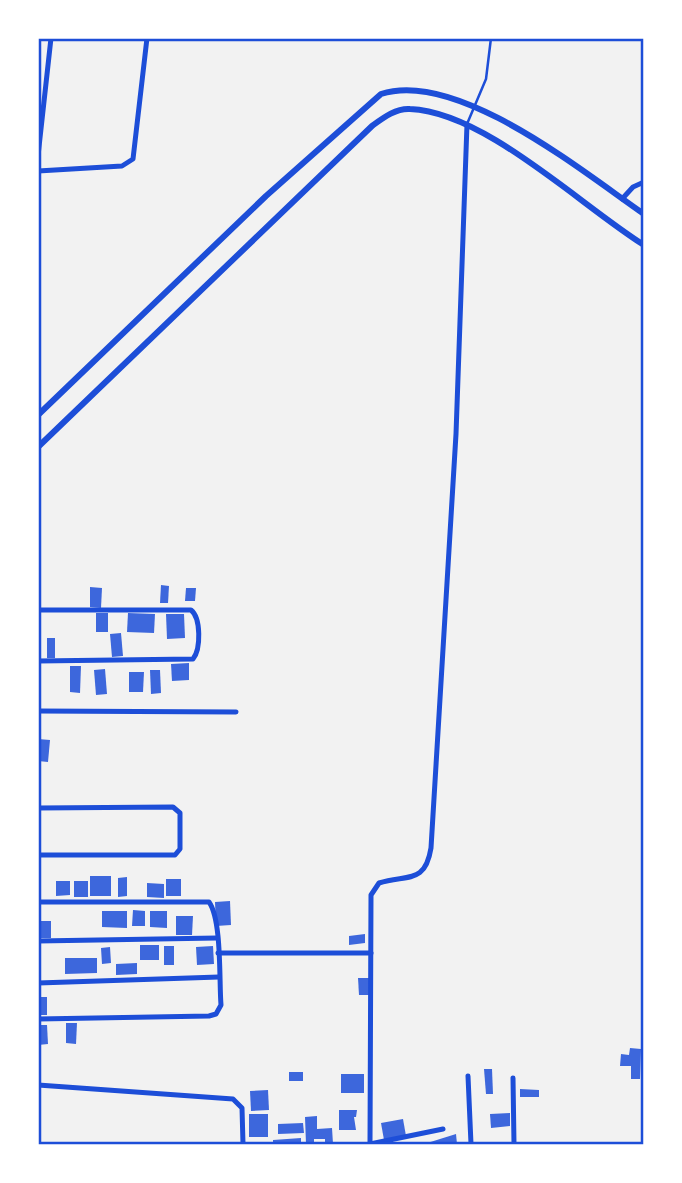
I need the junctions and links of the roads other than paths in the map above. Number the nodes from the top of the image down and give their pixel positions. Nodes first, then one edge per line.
1 (51, 38) edge
2 (147, 38) edge
3 (491, 38) edge
4 (476, 107) junction
5 (467, 124) junction
6 (38, 156) edge
7 (38, 171) edge
8 (643, 182) edge
9 (622, 199) junction
10 (643, 214) edge
11 (643, 245) edge
12 (38, 415) edge
13 (38, 447) edge
14 (38, 610) edge
15 (38, 661) edge
16 (38, 711) edge
17 (236, 712) dead end
18 (38, 808) edge
19 (38, 855) edge
20 (38, 902) edge
21 (217, 938) junction
22 (38, 941) edge
23 (218, 953) junction
24 (371, 953) junction
25 (219, 978) junction
26 (38, 983) edge
27 (38, 1019) edge
28 (468, 1076) dead end
29 (513, 1078) dead end
30 (38, 1085) edge
31 (443, 1129) dead end
32 (243, 1144) edge
33 (370, 1144) edge
34 (471, 1144) edge
35 (514, 1144) edge

1 - 6 street
2 - 7 street
3 - 4 lane
4 - 5 lane
4 - 9 street
4 - 12 street
5 - 11 street
5 - 13 street
5 - 24 street
8 - 9 street
9 - 10 street
14 - 15 street
16 - 17 street
18 - 19 street
20 - 21 street
21 - 22 street
21 - 23 street
23 - 24 street
23 - 25 street
24 - 33 street
25 - 26 street
25 - 27 street
28 - 34 street
29 - 35 street
30 - 32 street
31 - 33 street

